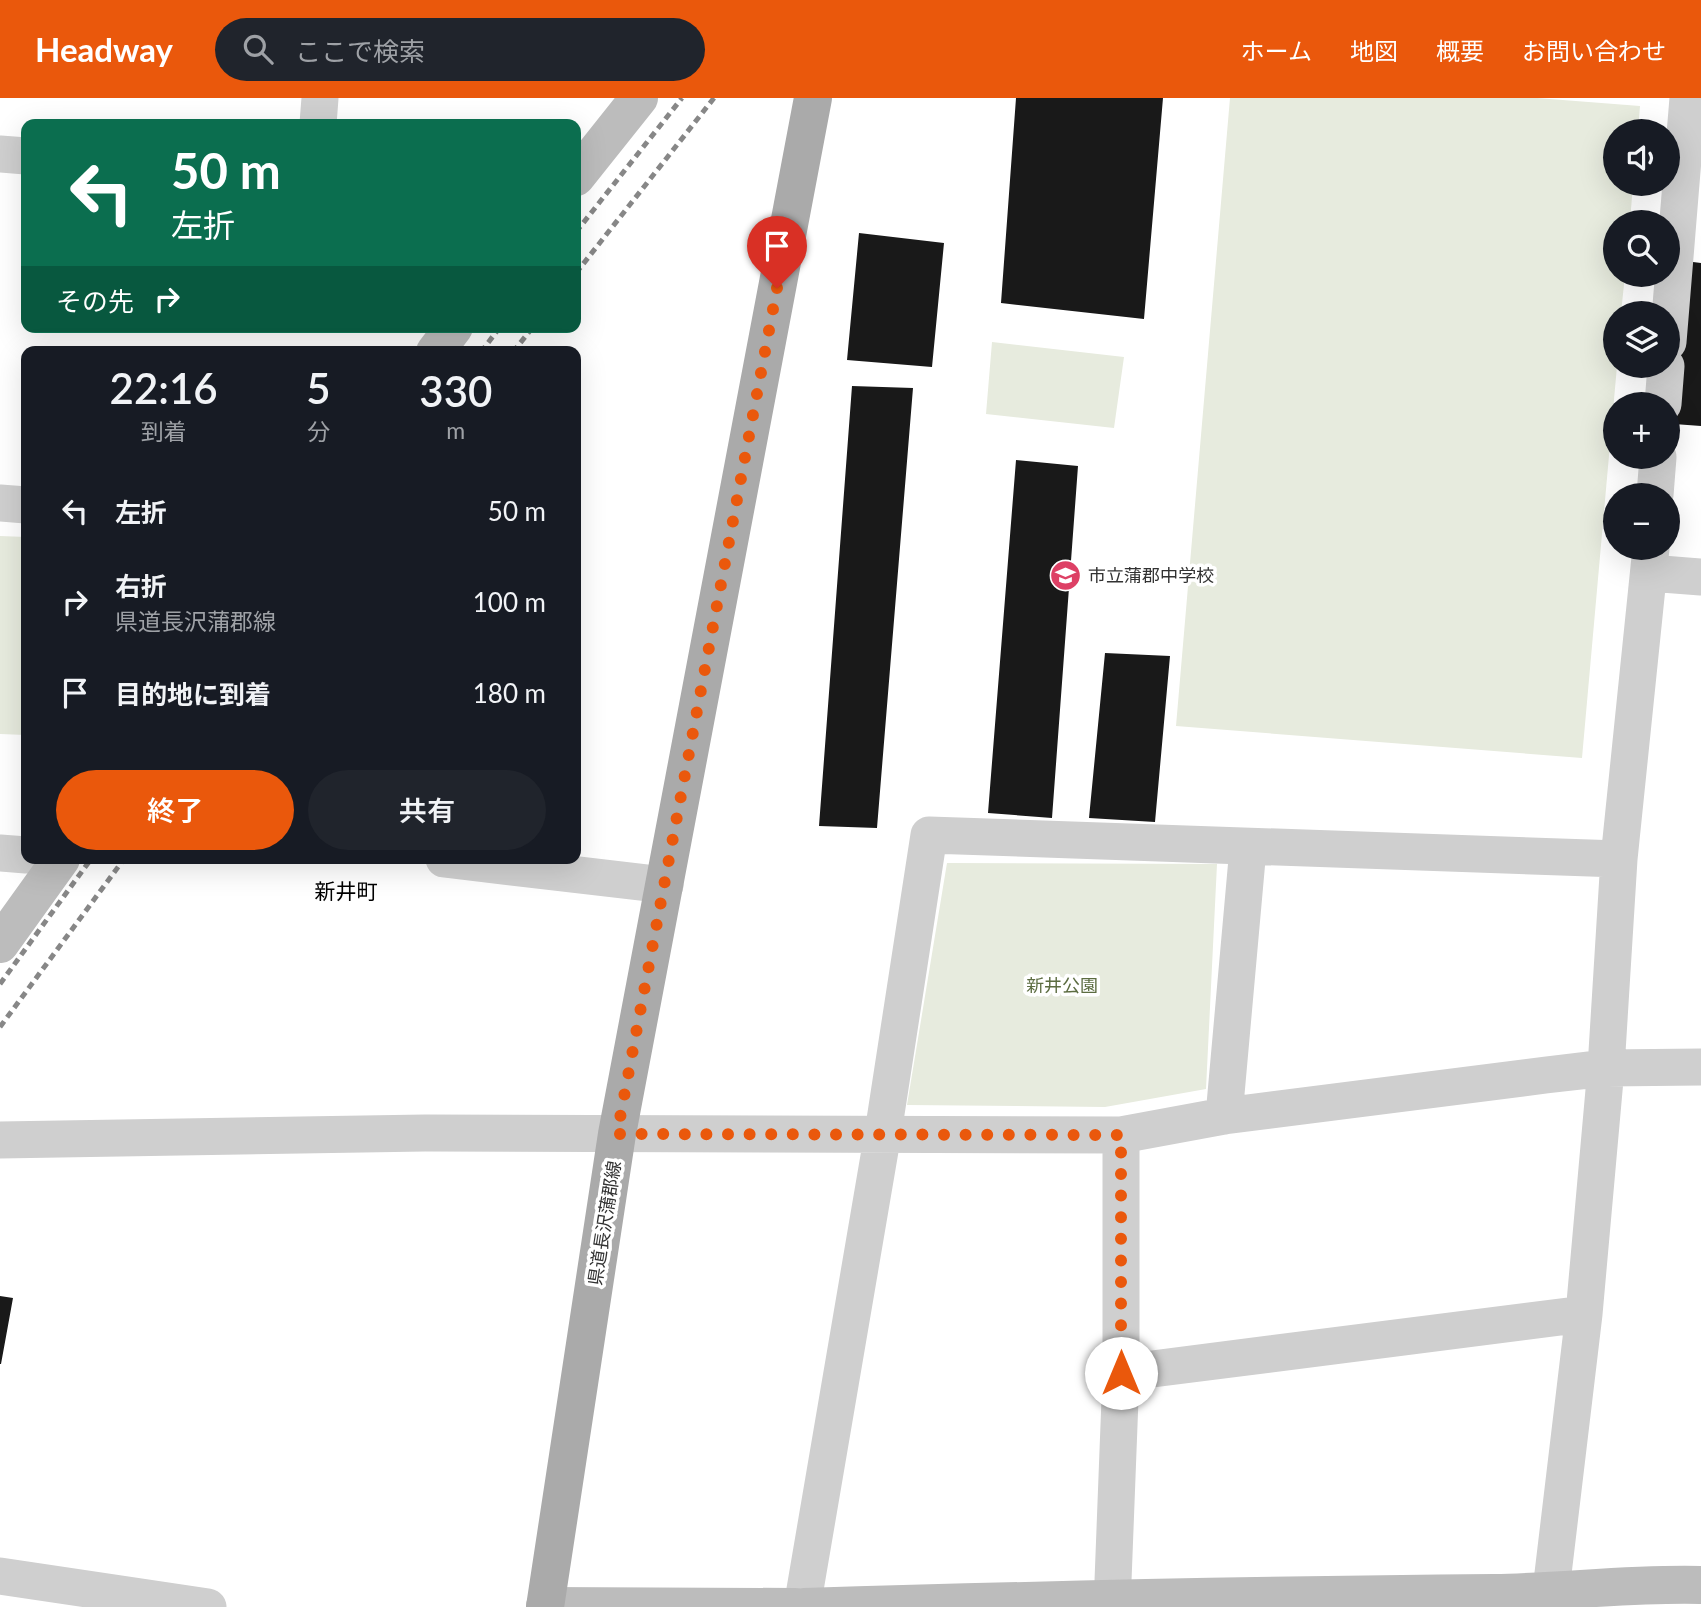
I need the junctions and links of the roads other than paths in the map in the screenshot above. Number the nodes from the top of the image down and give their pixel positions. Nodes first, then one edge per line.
1 (320, 98) edge
2 (639, 98) edge
3 (813, 98) edge
4 (1688, 98) edge
5 (318, 119) edge
6 (0, 154) edge
7 (21, 156) edge
8 (581, 171) edge
9 (1671, 301) edge
10 (0, 503) edge
11 (21, 505) edge
12 (1650, 560) edge
13 (1701, 577) edge
14 (1248, 848) junction
15 (0, 853) edge
16 (21, 855) edge
17 (1619, 859) junction
18 (57, 864) edge
19 (486, 864) edge
20 (664, 885) junction
21 (0, 944) edge
22 (1701, 1067) edge
23 (1606, 1068) junction
24 (1224, 1116) junction
25 (883, 1133) junction
26 (617, 1134) junction
27 (1121, 1135) junction
28 (0, 1140) edge
29 (1584, 1314) junction
30 (1121, 1373) junction
31 (0, 1576) edge
32 (1701, 1585) edge
33 (1551, 1600) edge
34 (1112, 1602) edge
35 (208, 1607) edge
36 (543, 1607) edge
37 (795, 1607) edge
38 (803, 1607) edge

1 - 5 street
2 - 8 street
3 - 20 main road, 県道長沢蒲郡線
4 - 9 street
6 - 7 street
10 - 11 street
12 - 13 street
12 - 17 street
14 - 17 street
14 - 24 street
14 - 25 street
15 - 16 street
17 - 23 street
18 - 21 street
19 - 20 street
20 - 26 main road, 県道長沢蒲郡線
22 - 23 street
23 - 24 street
23 - 29 street
24 - 27 street
25 - 26 street
25 - 27 street
25 - 38 street
26 - 28 street
26 - 36 main road, 県道長沢蒲郡線
27 - 30 street
29 - 30 street
29 - 33 street
30 - 34 street
31 - 35 street
32 - 33 street
33 - 34 street
34 - 38 street
36 - 37 street

